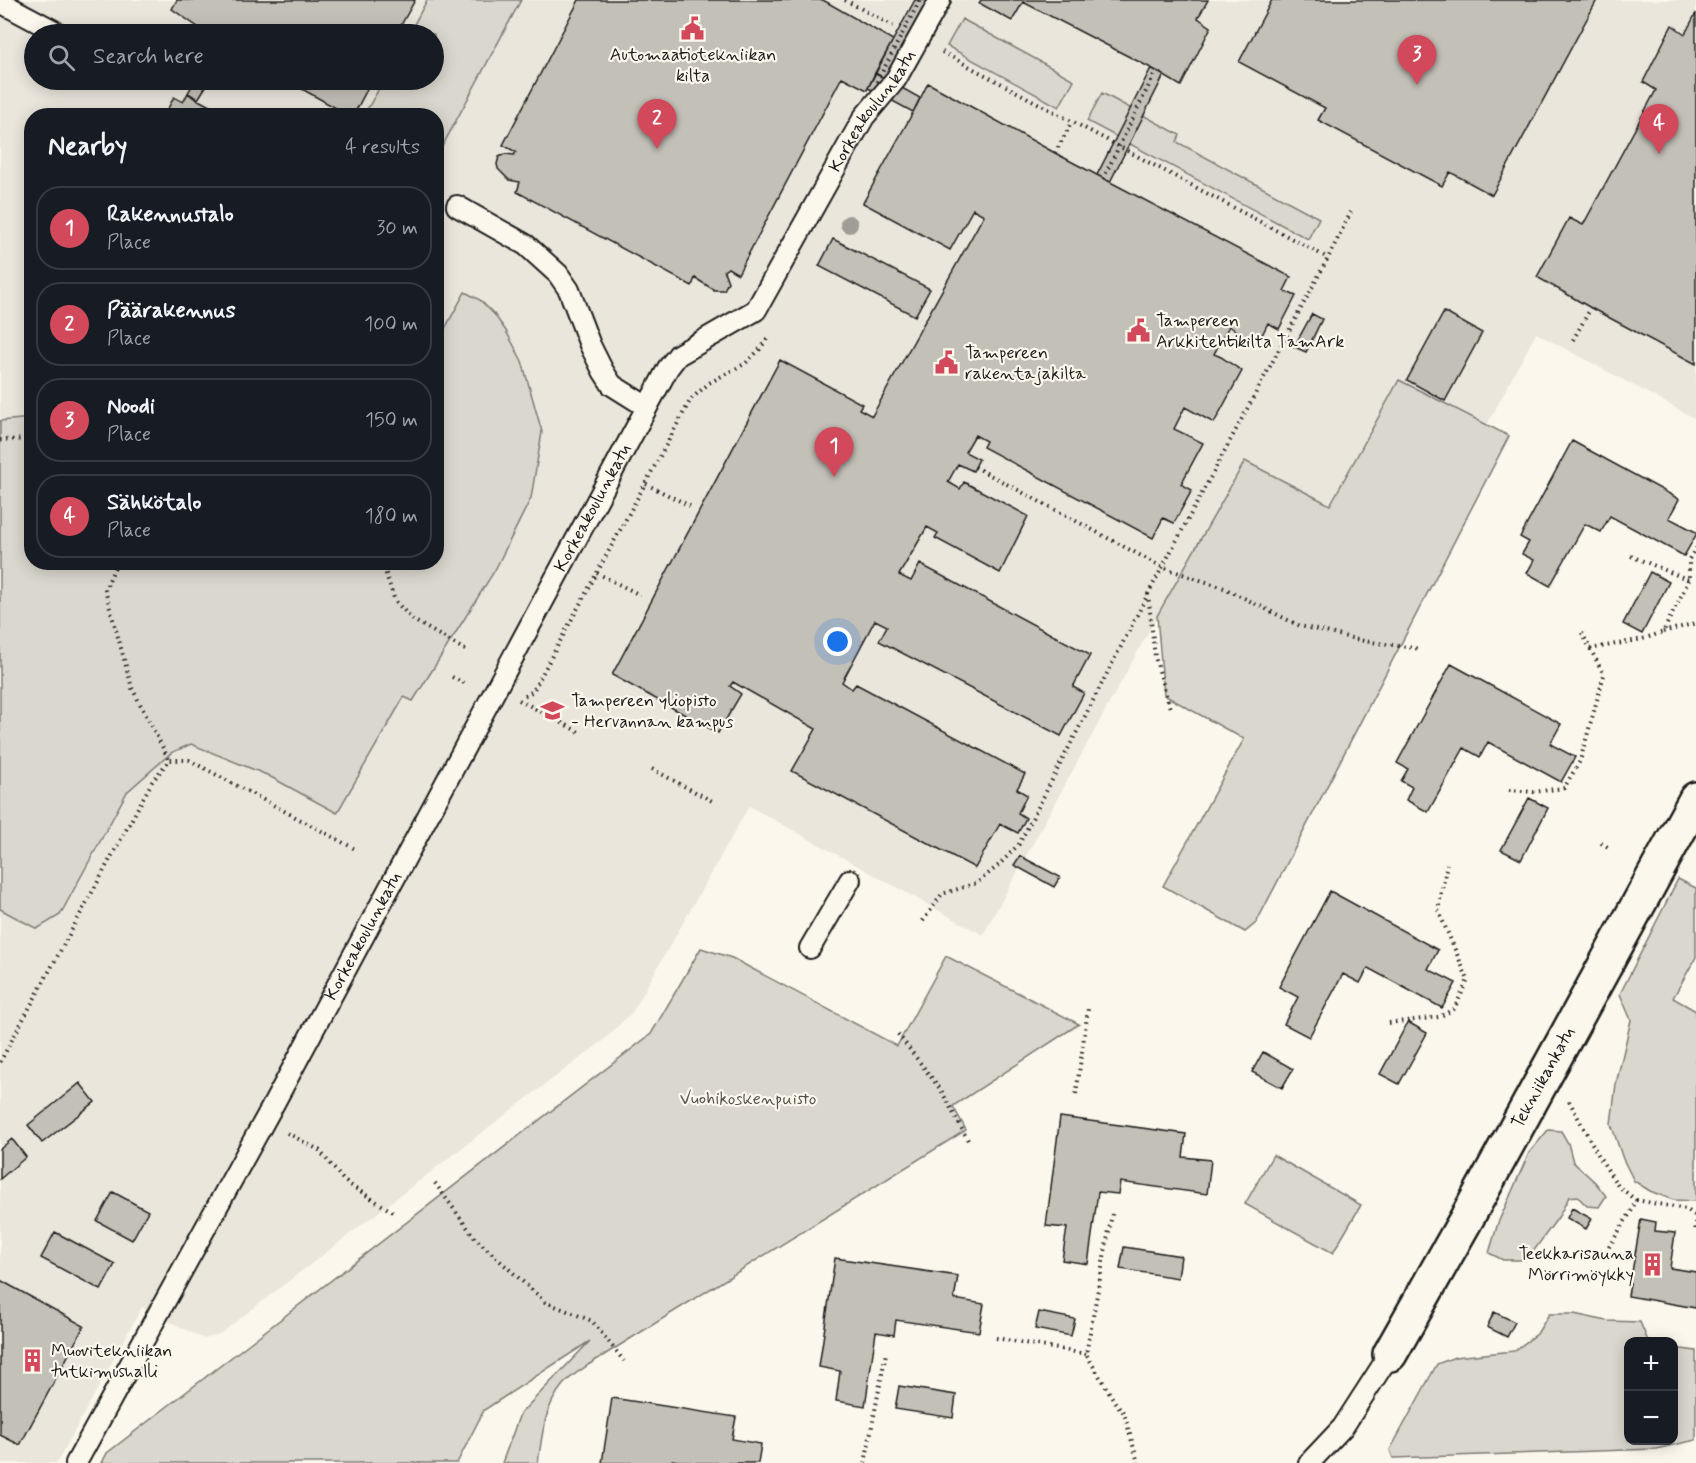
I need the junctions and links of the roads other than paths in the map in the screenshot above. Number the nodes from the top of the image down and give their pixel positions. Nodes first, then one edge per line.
1 (940, 0) edge
2 (0, 2) edge
3 (41, 24) edge
4 (457, 206) dead end
5 (647, 407) junction
6 (1696, 799) edge
7 (850, 880) dead end
8 (810, 948) dead end
9 (1390, 1354) joint
10 (76, 1463) edge
11 (1309, 1463) edge

1 - 5 lane, Korkeakoulunkatu
2 - 3 lane
4 - 5 lane
5 - 10 lane, Korkeakoulunkatu
6 - 9 street, Tekniikankatu
7 - 8 lane
9 - 11 lane

